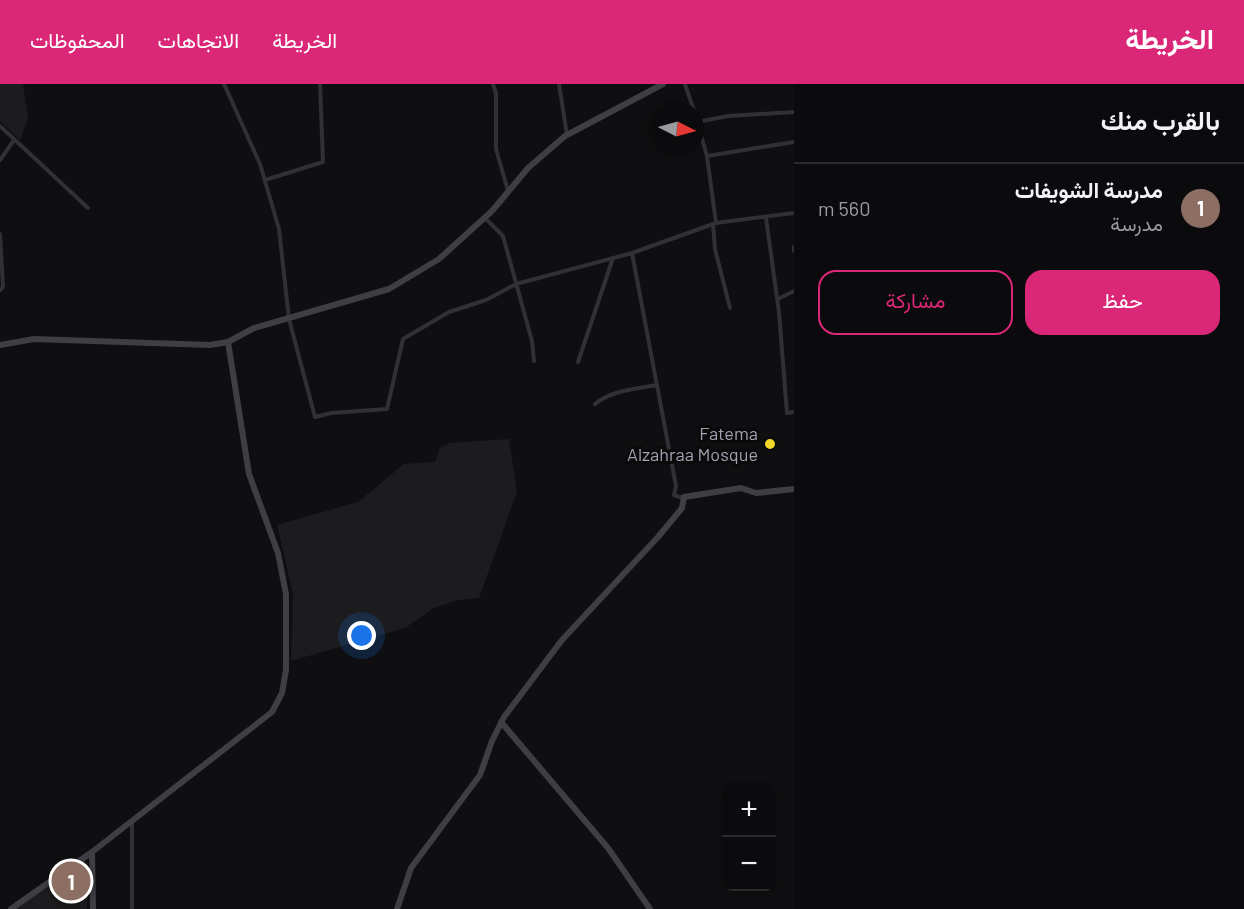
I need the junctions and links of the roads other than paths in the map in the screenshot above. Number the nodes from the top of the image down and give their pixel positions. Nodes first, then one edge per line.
1 (224, 84) edge
2 (320, 84) edge
3 (493, 84) edge
4 (559, 84) edge
5 (663, 84) edge
6 (685, 84) edge
7 (691, 102) edge
8 (794, 112) edge
9 (704, 121) edge
10 (0, 126) edge
11 (567, 135) junction
12 (15, 140) junction
13 (794, 142) edge
14 (704, 146) edge
15 (707, 156) junction
16 (0, 160) edge
17 (265, 180) junction
18 (508, 192) junction
19 (88, 208) dead end
20 (794, 213) edge
21 (484, 218) junction
22 (766, 218) junction
23 (715, 224) junction
24 (0, 234) edge
25 (632, 253) junction
26 (613, 258) junction
27 (516, 284) junction
28 (0, 290) edge
29 (794, 291) edge
30 (778, 300) junction
31 (730, 308) dead end
32 (289, 319) junction
33 (228, 342) junction
34 (0, 345) edge
35 (534, 361) dead end
36 (578, 362) dead end
37 (656, 386) junction
38 (595, 404) dead end
39 (794, 412) edge
40 (794, 489) edge
41 (683, 498) junction
42 (501, 722) junction
43 (132, 820) junction
44 (92, 852) junction
45 (11, 909) edge
46 (93, 909) edge
47 (132, 909) edge
48 (397, 909) edge
49 (650, 909) edge

1 - 17 street
2 - 17 street
3 - 18 street
4 - 11 street
5 - 11 street
6 - 7 street
8 - 9 street
10 - 12 street
11 - 18 street
12 - 16 street
12 - 19 street
13 - 15 street
14 - 15 street
15 - 23 street
17 - 32 street
18 - 21 street
20 - 22 street
21 - 27 street
21 - 32 street
22 - 23 street
22 - 30 street
23 - 25 street
23 - 31 street
24 - 28 street
25 - 26 street
25 - 37 street
26 - 27 street
26 - 36 street
27 - 32 street
27 - 35 street
29 - 30 street
30 - 39 street
32 - 33 street
33 - 34 street
33 - 43 street
37 - 38 street
37 - 41 street
40 - 41 street
41 - 42 street
42 - 48 street
42 - 49 street
43 - 44 street
43 - 47 street
44 - 45 street
44 - 46 street

